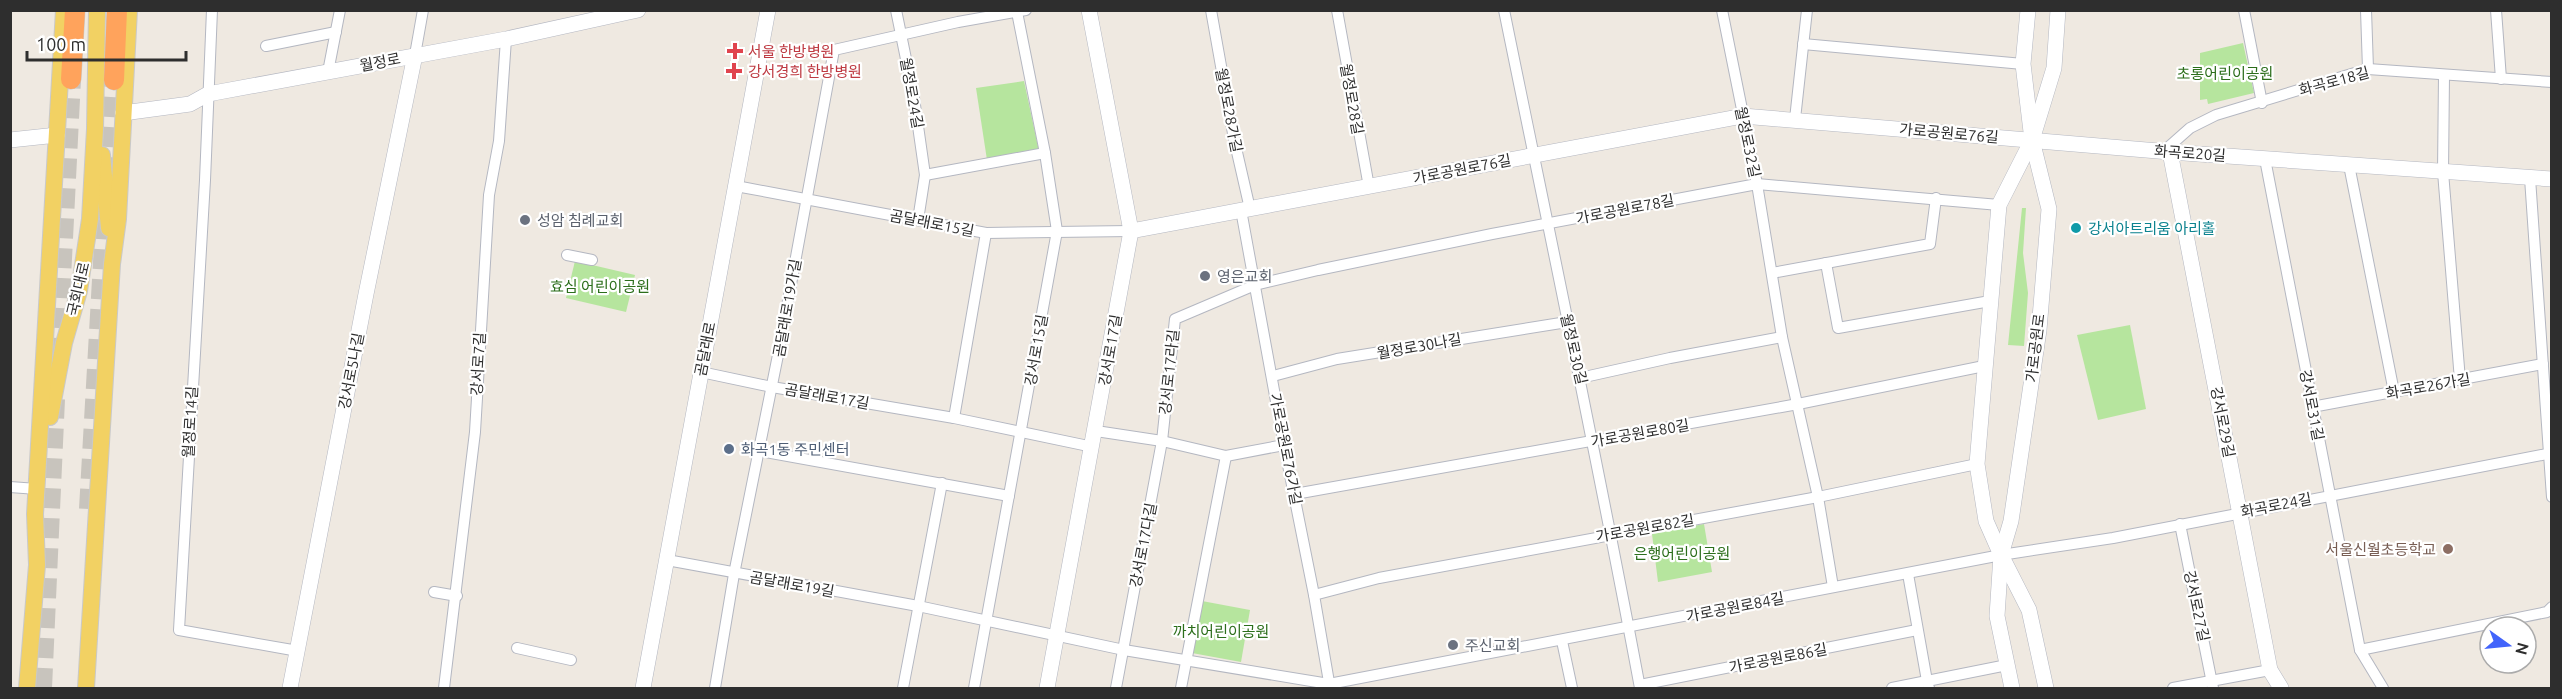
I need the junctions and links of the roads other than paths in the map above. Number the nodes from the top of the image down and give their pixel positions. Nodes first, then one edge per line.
1 (64, 10) edge
2 (75, 10) edge
3 (97, 10) edge
4 (104, 10) edge
5 (117, 10) edge
6 (129, 10) edge
7 (212, 10) edge
8 (340, 10) edge
9 (423, 10) edge
10 (638, 10) edge
11 (768, 10) edge
12 (896, 10) edge
13 (1089, 10) edge
14 (1211, 10) edge
15 (1337, 10) edge
16 (1504, 10) edge
17 (1722, 10) edge
18 (1807, 10) edge
19 (2028, 10) edge
20 (2058, 10) edge
21 (2244, 10) edge
22 (2366, 10) edge
23 (2496, 10) edge
24 (1022, 11) edge
25 (608, 13) edge
26 (336, 32) junction
27 (902, 34) junction
28 (506, 39) junction
29 (1803, 44) junction
30 (266, 46) dead end
31 (415, 55) junction
32 (2023, 64) junction
33 (2054, 68) junction
34 (2368, 69) junction
35 (328, 72) junction
36 (2444, 75) junction
37 (71, 79) tunnel mouth
38 (2501, 79) junction
39 (114, 80) tunnel mouth
40 (2552, 82) edge
41 (208, 94) junction
42 (2262, 103) junction
43 (123, 113) junction
44 (1743, 116) junction
45 (1795, 119) junction
46 (57, 135) junction
47 (10, 140) edge
48 (2032, 140) junction
49 (2167, 152) junction
50 (1045, 153) junction
51 (1534, 155) junction
52 (2265, 159) junction
53 (2349, 165) junction
54 (2443, 172) junction
55 (925, 176) junction
56 (2530, 178) junction
57 (2552, 179) edge
58 (1757, 184) junction
59 (736, 186) junction
60 (1369, 187) junction
61 (1936, 198) junction
62 (807, 200) junction
63 (1999, 205) junction
64 (1245, 209) junction
65 (918, 220) junction
66 (1547, 224) junction
67 (1057, 231) junction
68 (1131, 231) junction
69 (986, 233) junction
70 (567, 255) dead end
71 (592, 260) dead end
72 (1826, 263) junction
73 (112, 264) junction
74 (1772, 273) junction
75 (1255, 285) junction
76 (1990, 301) junction
77 (1567, 322) junction
78 (1782, 338) junction
79 (2543, 364) junction
80 (1984, 366) junction
81 (701, 372) junction
82 (1273, 376) junction
83 (1580, 378) junction
84 (2460, 380) junction
85 (771, 387) junction
86 (2394, 392) junction
87 (1798, 404) junction
88 (2313, 407) junction
89 (954, 418) junction
90 (1096, 431) junction
91 (1022, 432) junction
92 (1162, 441) junction
93 (1594, 442) junction
94 (1284, 445) junction
95 (1093, 447) junction
96 (759, 451) junction
97 (2550, 453) edge
98 (1226, 456) junction
99 (1977, 464) junction
100 (942, 483) junction
101 (10, 487) edge
102 (37, 489) junction
103 (1295, 494) junction
104 (2329, 495) junction
105 (1009, 496) junction
106 (1818, 497) junction
107 (2552, 497) edge
108 (2241, 513) junction
109 (2180, 524) junction
110 (1610, 535) junction
111 (2001, 555) junction
112 (667, 560) junction
113 (37, 564) junction
114 (734, 574) junction
115 (1908, 574) junction
116 (1833, 587) junction
117 (434, 592) dead end
118 (1314, 595) junction
119 (457, 596) junction
120 (918, 606) junction
121 (2552, 607) edge
122 (986, 622) junction
123 (1628, 628) junction
124 (1917, 630) junction
125 (1057, 637) junction
126 (1562, 640) junction
127 (517, 648) dead end
128 (1124, 650) junction
129 (2360, 650) junction
130 (298, 651) junction
131 (571, 660) dead end
132 (1186, 660) junction
133 (2007, 665) junction
134 (2270, 670) junction
135 (1928, 685) edge
136 (2213, 685) edge
137 (1329, 686) edge
138 (1640, 687) edge
139 (27, 688) edge
140 (86, 688) edge
141 (290, 688) edge
142 (444, 688) edge
143 (643, 688) edge
144 (715, 688) edge
145 (903, 688) edge
146 (974, 688) edge
147 (1047, 688) edge
148 (1116, 688) edge
149 (1181, 688) edge
150 (1572, 688) edge
151 (1892, 688) edge
152 (2012, 688) edge
153 (2046, 688) edge
154 (2173, 688) edge
155 (2282, 688) edge
156 (2383, 688) edge

1 - 46 main road
2 - 37 highway
3 - 113 main road, 국회대로
4 - 73 main road, 국회대로
5 - 39 highway
6 - 43 main road
7 - 41 street
8 - 26 street
9 - 31 street
10 - 25 street, 월정로
11 - 59 street, 곰달래로
12 - 27 street, 월정로24길
13 - 68 street, 강서로17길
14 - 64 street, 월정로28가길
15 - 60 street, 월정로28길
16 - 51 street, 월정로30길
17 - 44 street, 월정로32길
18 - 29 street
19 - 32 street, 가로공원로
20 - 33 street, 가로공원로
21 - 42 street
22 - 34 street
23 - 38 street
24 - 27 street
24 - 50 street, 강서로15길
25 - 28 street, 월정로
26 - 30 street
26 - 35 street
27 - 55 street, 월정로24길
27 - 62 street, 곰달래로19가길
28 - 31 street, 월정로
28 - 119 street, 강서로7길
29 - 32 street
29 - 45 street
31 - 35 street, 월정로
31 - 130 street, 강서로5나길
32 - 33 street
32 - 48 street, 가로공원로
33 - 48 street, 가로공원로
34 - 36 street, 화곡로18길
34 - 42 street, 화곡로18길
35 - 41 street, 월정로
36 - 38 street, 화곡로18길
36 - 54 street
38 - 40 street, 화곡로18길
41 - 43 street, 월정로
41 - 130 street, 월정로14길
42 - 49 street, 화곡로18길
43 - 73 main road
44 - 45 street, 가로공원로76길
44 - 51 street, 가로공원로76길
44 - 58 street, 월정로32길
45 - 48 street, 가로공원로76길
46 - 47 street
46 - 102 main road
48 - 49 street, 화곡로20길
48 - 63 street, 가로공원로
48 - 111 street, 가로공원로
49 - 52 street, 화곡로20길
49 - 108 street, 강서로29길
50 - 55 street
50 - 67 street, 강서로15길
51 - 60 street, 가로공원로76길
51 - 66 street, 월정로30길
52 - 53 street, 화곡로20길
52 - 88 street, 강서로31길
53 - 54 street, 화곡로20길
53 - 86 street
54 - 56 street, 화곡로20길
54 - 84 street
55 - 65 street, 월정로24길
56 - 57 street, 화곡로20길
56 - 79 street
58 - 61 street, 가로공원로78길
58 - 66 street, 가로공원로78길
58 - 74 street, 월정로32길
59 - 62 street, 곰달래로15길
59 - 81 street, 곰달래로
60 - 64 street, 가로공원로76길
61 - 63 street, 가로공원로78길
61 - 72 street
62 - 65 street, 곰달래로15길
62 - 85 street, 곰달래로19가길
63 - 76 street, 가로공원로
64 - 68 street, 가로공원로76길
64 - 75 street, 가로공원로76가길
65 - 69 street, 곰달래로15길
66 - 75 street, 가로공원로78길
66 - 77 street, 월정로30길
67 - 68 street, 곰달래로15길
67 - 69 street, 곰달래로15길
67 - 91 street, 강서로15길
68 - 90 street, 강서로17길
69 - 89 street
70 - 71 street
72 - 74 street
72 - 76 street
73 - 140 main road
74 - 78 street, 월정로32길
75 - 82 street, 가로공원로76가길
75 - 92 street, 강서로17라길
76 - 80 street, 가로공원로
77 - 82 street, 월정로30나길
77 - 83 street, 월정로30길
78 - 83 street
78 - 87 street, 월정로32길
79 - 84 street, 화곡로26가길
79 - 97 street
80 - 87 street, 가로공원로80길
80 - 99 street, 가로공원로
81 - 85 street, 곰달래로17길
81 - 112 street, 곰달래로
82 - 94 street, 가로공원로76가길
83 - 93 street, 월정로30길
84 - 86 street, 화곡로26가길
85 - 89 street, 곰달래로17길
85 - 96 street, 곰달래로19가길
86 - 88 street, 화곡로26가길
87 - 93 street, 가로공원로80길
87 - 106 street, 월정로32길
88 - 104 street, 강서로31길
89 - 91 street, 곰달래로17길
90 - 92 street
90 - 95 street, 강서로17길
91 - 95 street, 곰달래로17길
91 - 105 street, 강서로15길
92 - 98 street
92 - 128 street, 강서로17다길
93 - 103 street, 가로공원로80길
93 - 110 street, 월정로30길
94 - 98 street
94 - 103 street, 가로공원로76가길
95 - 125 street, 강서로17길
96 - 100 street
96 - 114 street, 곰달래로19가길
97 - 104 street, 화곡로24길
97 - 107 street
98 - 132 street
99 - 106 street, 가로공원로82길
99 - 111 street, 가로공원로
100 - 105 street
100 - 120 street
101 - 102 street
102 - 113 main road
103 - 118 street, 가로공원로76가길
104 - 108 street, 화곡로24길
104 - 129 street, 강서로31길
105 - 122 street, 강서로15길
106 - 110 street, 가로공원로82길
106 - 116 street, 월정로32길
108 - 109 street, 화곡로24길
108 - 134 street, 강서로29길
109 - 111 street, 화곡로24길
109 - 136 street, 강서로27길
110 - 118 street, 가로공원로82길
110 - 123 street, 월정로30길
111 - 115 street, 가로공원로84길
111 - 133 street, 가로공원로
111 - 153 street, 가로공원로
112 - 114 street, 곰달래로19길
112 - 143 street, 곰달래로
113 - 139 main road
114 - 120 street, 곰달래로19길
114 - 144 street, 곰달래로19가길
115 - 116 street, 가로공원로84길
115 - 124 street
116 - 123 street, 가로공원로84길
117 - 119 street
118 - 137 street, 가로공원로76가길
119 - 142 street, 강서로7길
120 - 122 street, 곰달래로19길
120 - 145 street
121 - 129 street
122 - 125 street, 곰달래로19길
122 - 146 street, 강서로15길
123 - 126 street, 가로공원로84길
123 - 138 street, 월정로30길
124 - 135 street
124 - 138 street, 가로공원로86길
125 - 128 street
125 - 147 street, 강서로17길
126 - 137 street, 가로공원로84길
126 - 150 street
127 - 131 street
128 - 132 street
128 - 148 street, 강서로17다길
129 - 156 street, 강서로31길
130 - 141 street, 강서로5나길
132 - 137 street
132 - 149 street
133 - 135 street
133 - 152 street, 가로공원로
134 - 136 street
134 - 155 street, 강서로29길
135 - 151 street
136 - 154 street

